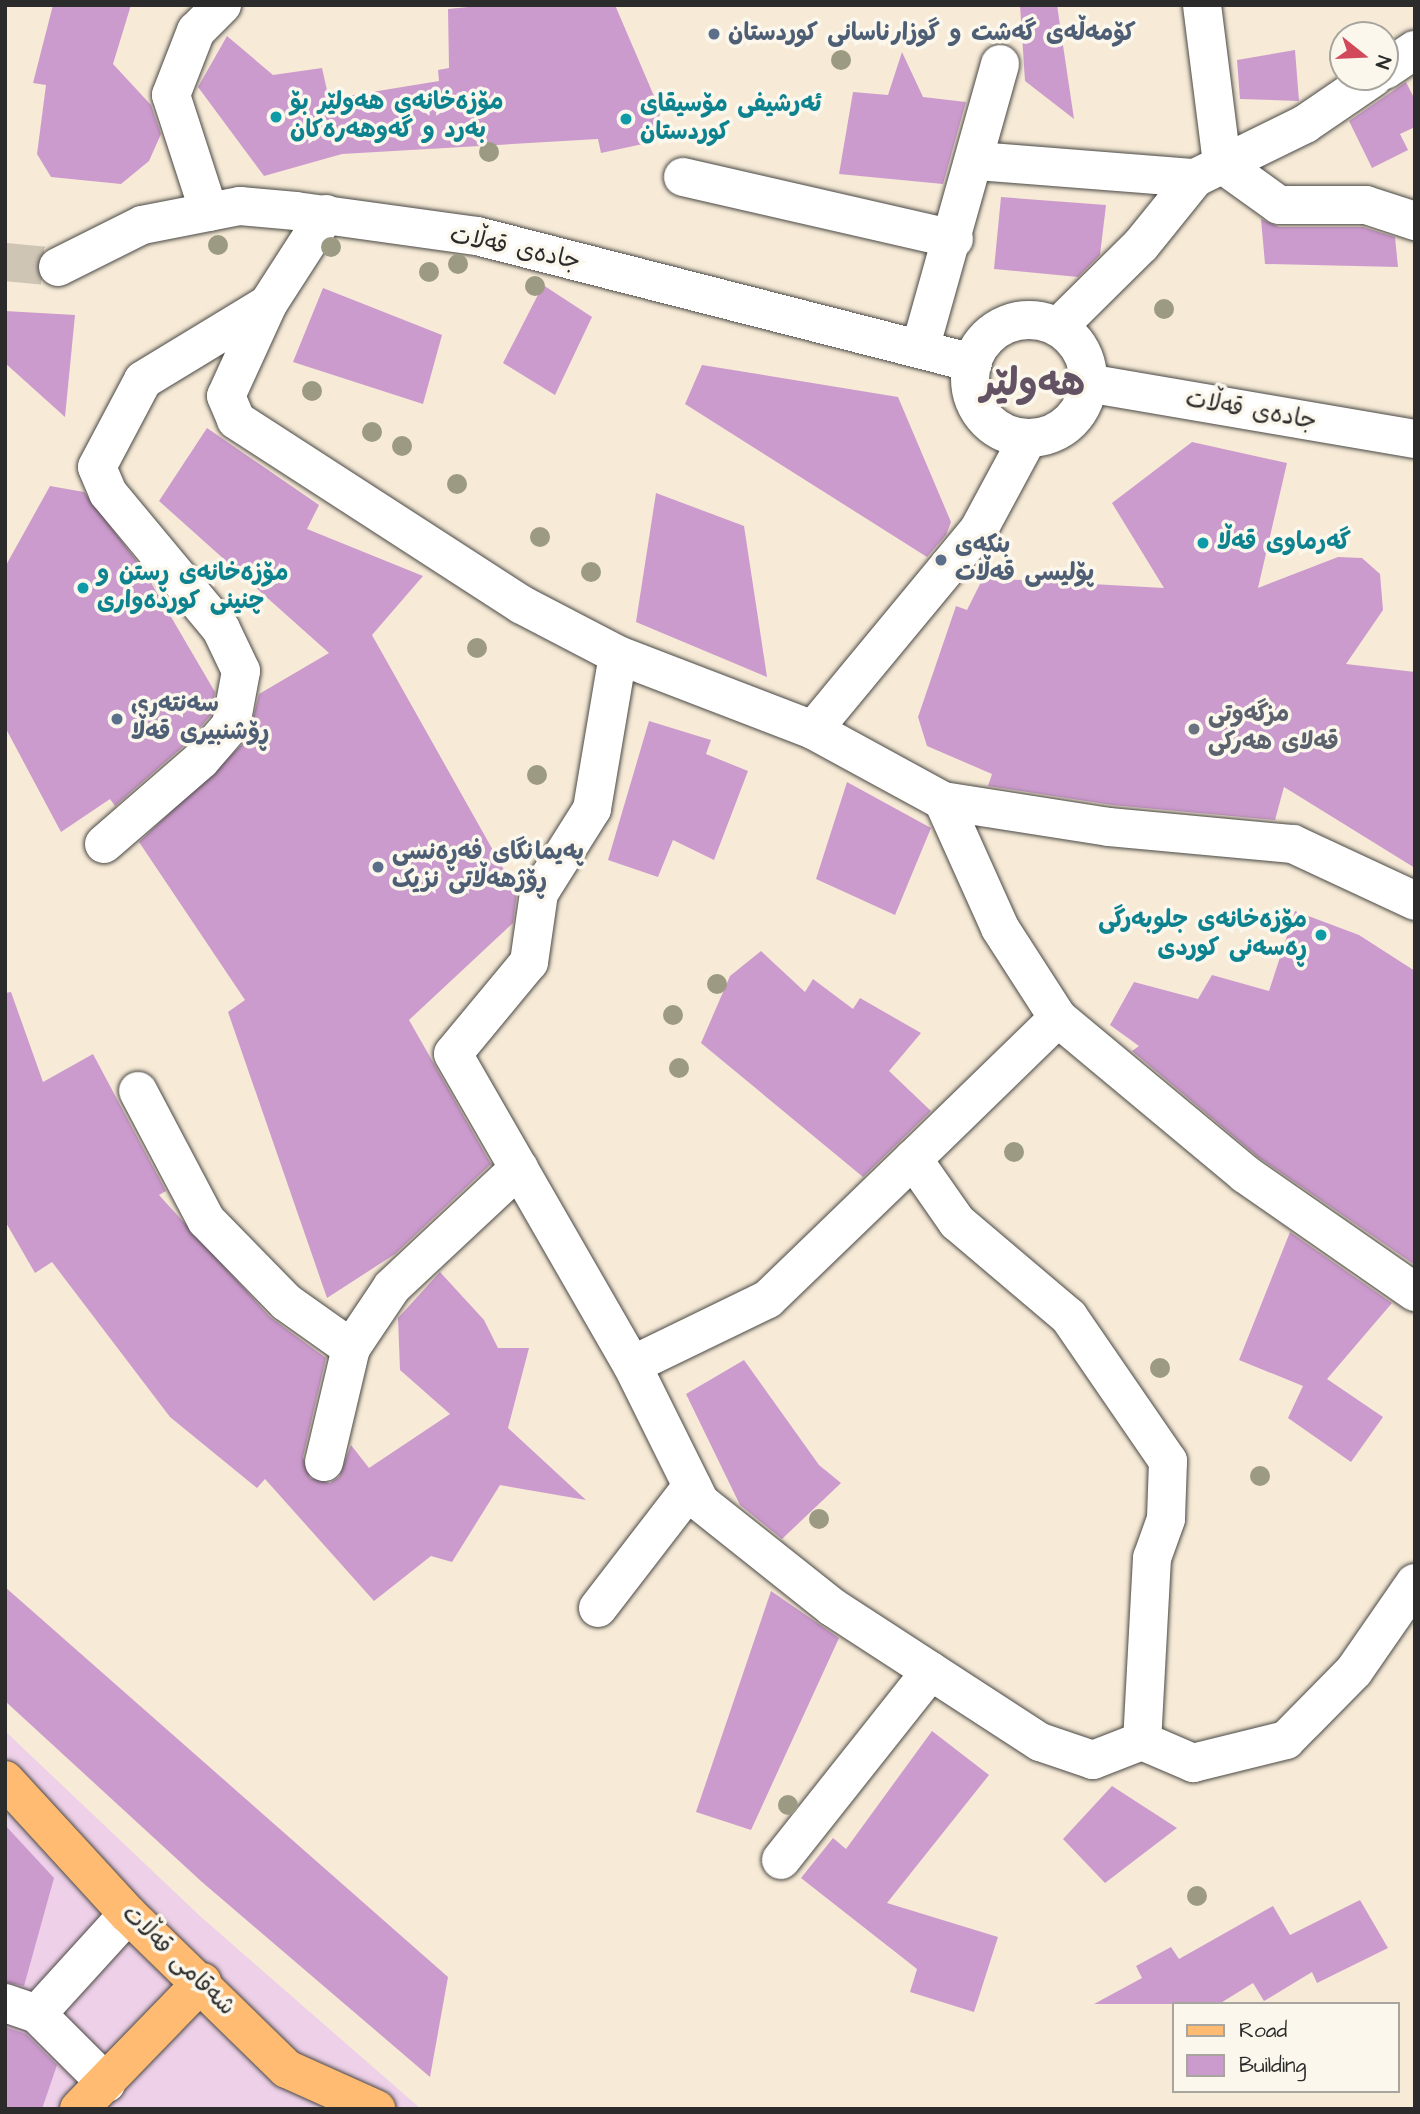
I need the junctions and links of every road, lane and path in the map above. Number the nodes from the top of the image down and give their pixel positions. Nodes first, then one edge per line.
1 (1202, 5) edge
2 (206, 14) edge
3 (1415, 50) edge
4 (1399, 61) edge
5 (1000, 64) dead end
6 (1353, 91) edge
7 (977, 160) junction
8 (1209, 171) junction
9 (684, 177) dead end
10 (209, 212) junction
11 (326, 214) junction
12 (1415, 221) edge
13 (954, 239) junction
14 (58, 267) tunnel mouth
15 (268, 304) junction
16 (1058, 327) junction
17 (920, 349) junction
18 (973, 363) junction
19 (1087, 383) junction
20 (1028, 438) junction
21 (1415, 439) edge
22 (618, 655) junction
23 (813, 730) junction
24 (943, 801) junction
25 (104, 844) dead end
26 (1415, 901) edge
27 (1058, 1018) junction
28 (138, 1091) dead end
29 (913, 1159) junction
30 (519, 1168) junction
31 (1415, 1292) edge
32 (351, 1349) junction
33 (632, 1365) junction
34 (324, 1462) dead end
35 (692, 1486) junction
36 (1415, 1583) edge
37 (598, 1608) dead end
38 (931, 1671) junction
39 (1142, 1741) junction
40 (5, 1780) edge
41 (781, 1860) dead end
42 (128, 1914) junction
43 (202, 1982) junction
44 (21, 2009) edge
45 (286, 2069) junction
46 (106, 2082) junction
47 (79, 2109) edge
48 (298, 2109) edge
49 (376, 2109) edge

1 - 8 street
2 - 10 street
3 - 4 street
5 - 7 street
6 - 8 street
7 - 8 street
7 - 13 street
8 - 12 street
8 - 16 street
9 - 13 street
10 - 11 street, جادەی قەڵات
10 - 14 street, جادەی قەڵات
11 - 15 street
11 - 17 street, جادەی قەڵات
13 - 17 street
15 - 22 street
15 - 25 street
16 - 18 street
16 - 19 street
17 - 18 street, جادەی قەڵات
18 - 20 street
19 - 20 street
19 - 21 street, جادەی قەڵات
20 - 23 street
22 - 23 street
22 - 30 street
23 - 24 street
24 - 26 street
24 - 27 street
27 - 29 street
27 - 31 street
28 - 32 street
29 - 33 street
29 - 39 street
30 - 32 street
30 - 33 street
32 - 34 street
33 - 35 street
35 - 37 street
35 - 38 street
36 - 39 street
38 - 39 street
38 - 41 street
40 - 42 main road, شەقامی قەڵات
42 - 43 main road, شەقامی قەڵات
42 - 44 street
43 - 45 main road, شەقامی قەڵات
43 - 46 main road
44 - 46 street
45 - 48 main road
45 - 49 main road, شەقامی قەڵات
46 - 47 main road

